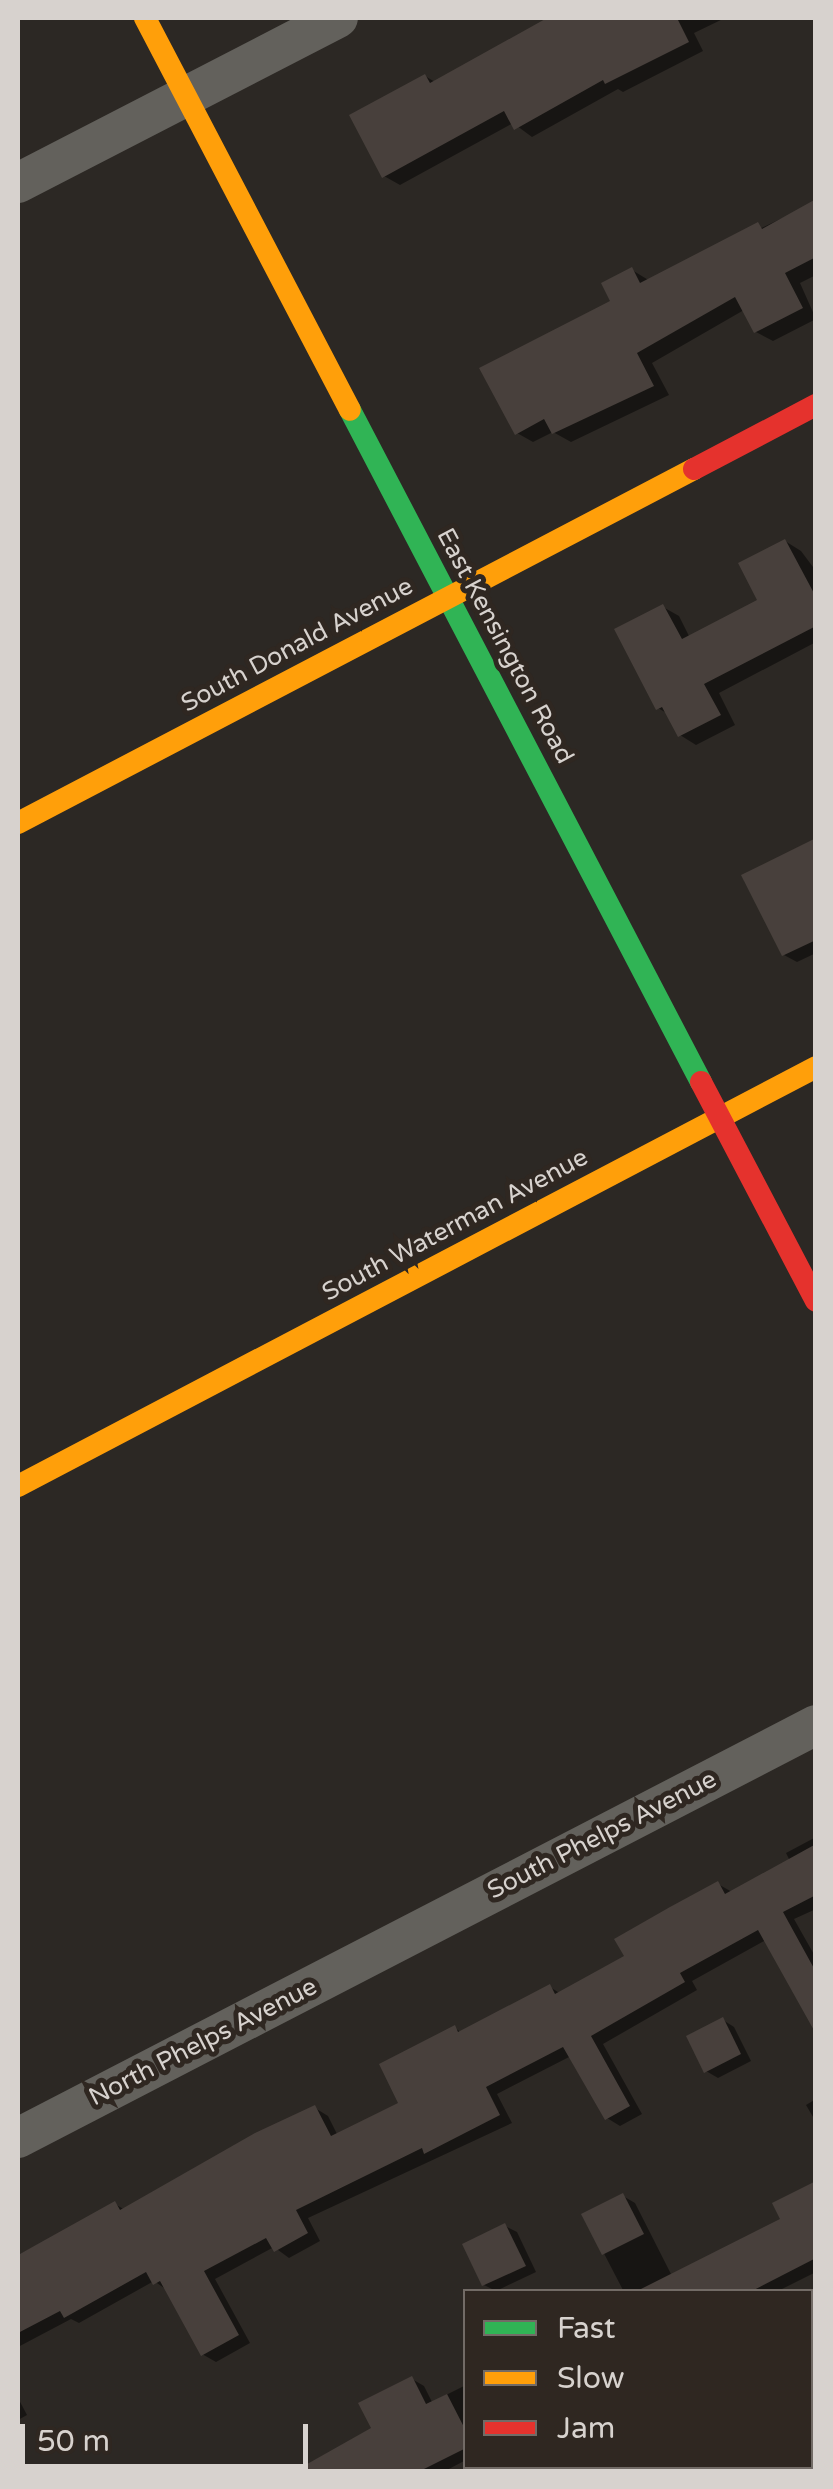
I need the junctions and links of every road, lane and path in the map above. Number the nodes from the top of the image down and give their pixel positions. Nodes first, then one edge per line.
1 (145, 18) edge
2 (338, 18) edge
3 (186, 98) junction
4 (18, 183) edge
5 (816, 404) edge
6 (449, 597) junction
7 (18, 823) edge
8 (816, 1067) edge
9 (720, 1117) junction
10 (816, 1300) edge
11 (18, 1486) edge
12 (816, 1725) edge
13 (389, 1946) joint
14 (18, 2138) edge

1 - 3 street, East Kensington Road
2 - 3 street
3 - 4 street
3 - 6 street, East Kensington Road
5 - 6 street, South Donald Avenue
6 - 7 street, South Donald Avenue
6 - 9 street, East Kensington Road
8 - 9 street, South Waterman Avenue
9 - 10 street, East Kensington Road
9 - 11 street, South Waterman Avenue
12 - 13 street, South Phelps Avenue
13 - 14 street, North Phelps Avenue

